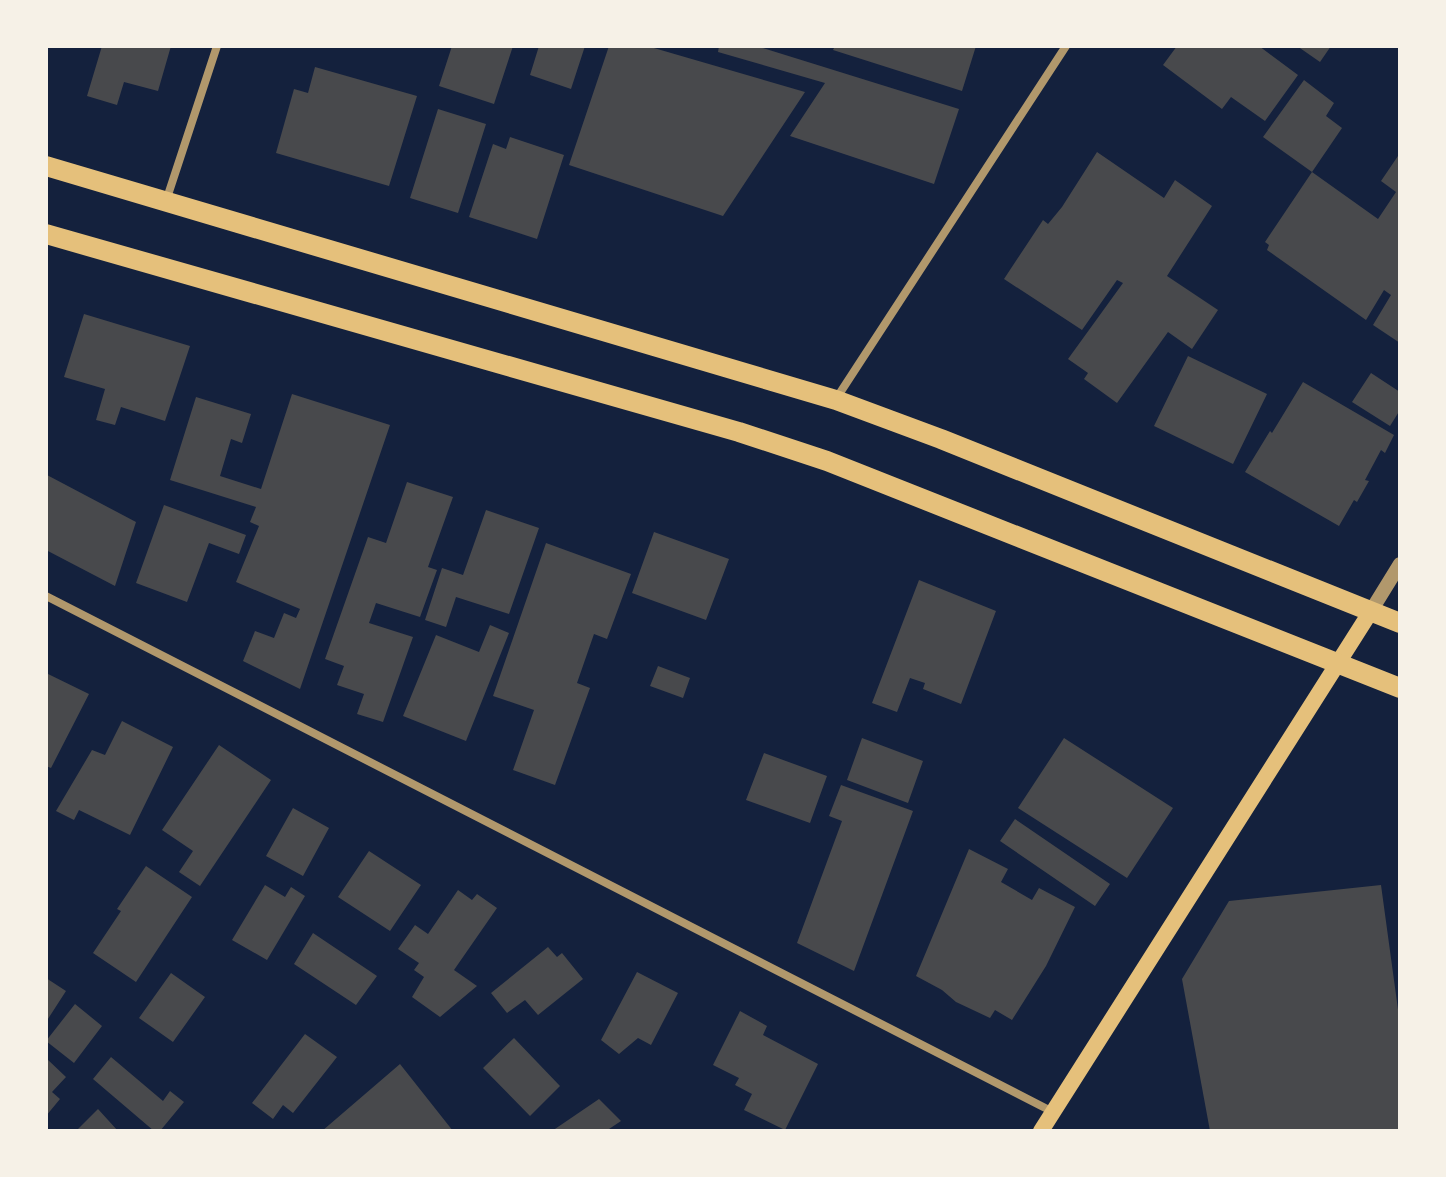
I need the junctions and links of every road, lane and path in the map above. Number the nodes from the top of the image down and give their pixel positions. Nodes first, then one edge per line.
1 (217, 46) edge
2 (1066, 46) edge
3 (46, 166) edge
4 (165, 202) junction
5 (46, 234) edge
6 (836, 400) junction
7 (1400, 564) edge
8 (46, 596) edge
9 (1371, 611) junction
10 (1400, 623) edge
11 (1338, 663) junction
12 (1400, 688) edge
13 (1055, 1113) junction
14 (1041, 1131) edge

1 - 4 street
2 - 6 street
3 - 4 main road
4 - 6 main road
5 - 11 main road
6 - 9 main road
7 - 9 street
8 - 13 street
9 - 10 main road
9 - 11 main road
11 - 12 main road
11 - 13 main road
13 - 14 main road

